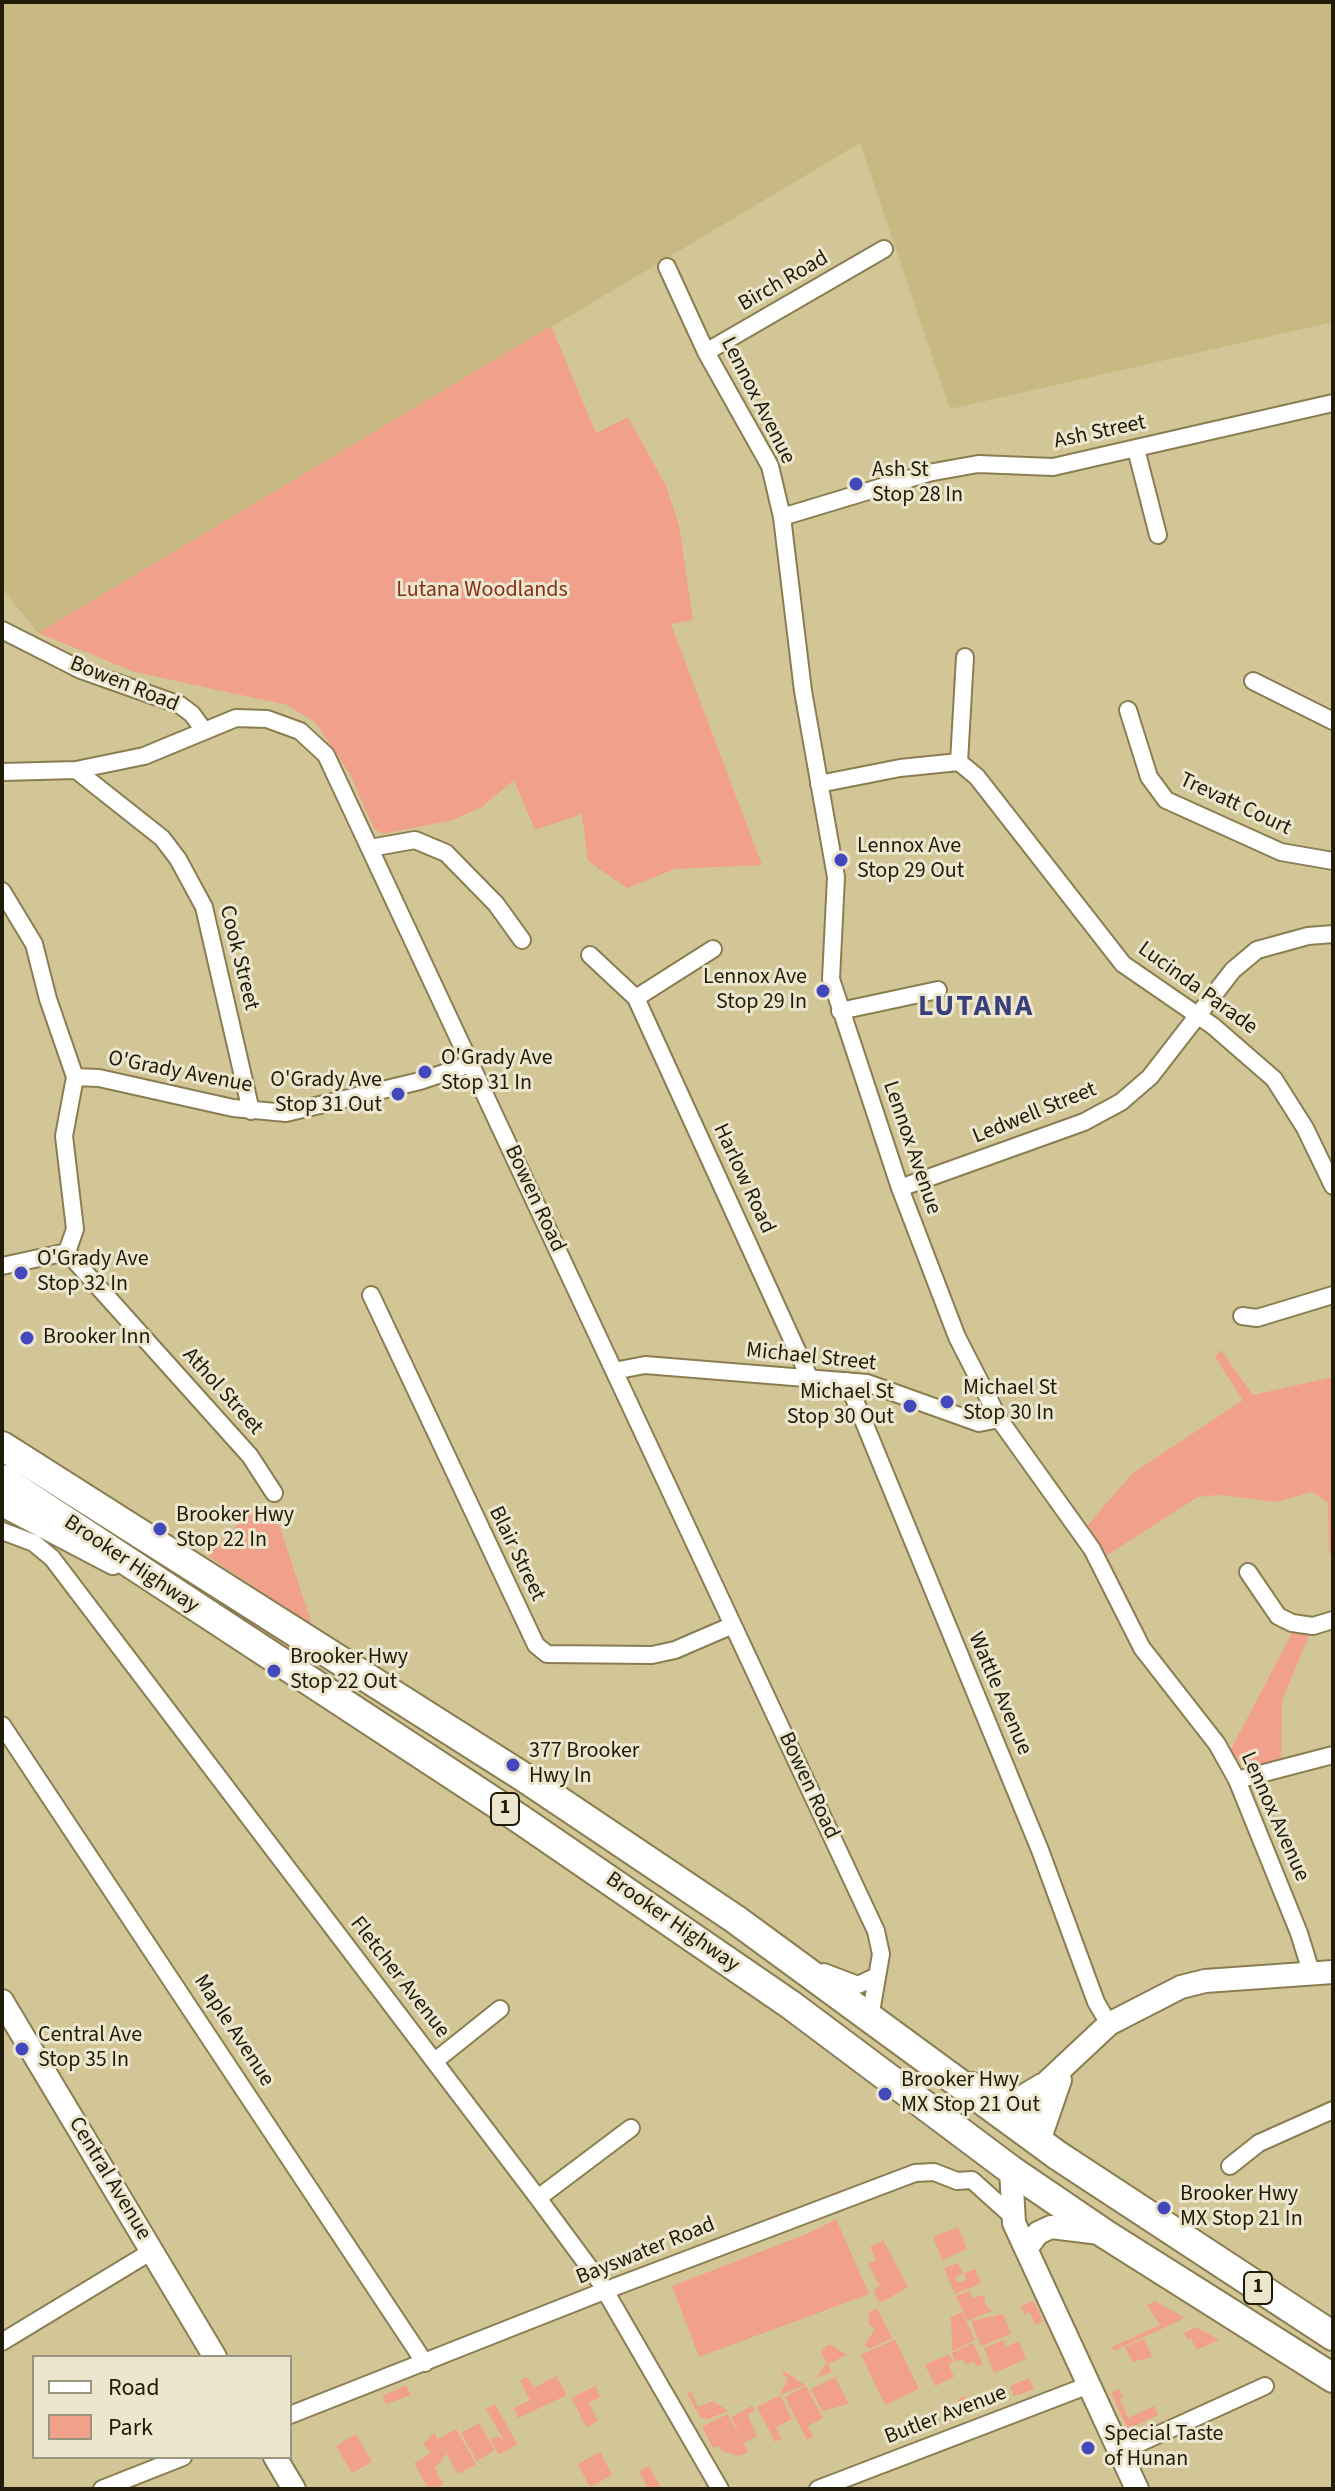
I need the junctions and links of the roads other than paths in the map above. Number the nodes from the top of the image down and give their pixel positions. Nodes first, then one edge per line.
1 (884, 249) dead end
2 (667, 267) dead end
3 (706, 352) junction
4 (1333, 403) edge
5 (1136, 449) junction
6 (782, 517) junction
7 (1158, 535) dead end
8 (2, 630) edge
9 (965, 657) dead end
10 (1253, 681) dead end
11 (1128, 710) dead end
12 (1333, 721) edge
13 (203, 729) junction
14 (959, 762) junction
15 (76, 770) junction
16 (2, 772) edge
17 (819, 784) junction
18 (370, 848) junction
19 (1333, 861) edge
20 (2, 891) edge
21 (9, 919) edge
22 (1333, 934) edge
23 (522, 940) dead end
24 (713, 949) dead end
25 (590, 955) dead end
26 (938, 990) dead end
27 (636, 998) junction
28 (840, 1011) junction
29 (1197, 1015) junction
30 (468, 1065) junction
31 (75, 1077) junction
32 (251, 1111) junction
33 (1333, 1186) edge
34 (900, 1188) junction
35 (67, 1252) junction
36 (2, 1266) edge
37 (371, 1295) dead end
38 (1333, 1295) edge
39 (1242, 1316) dead end
40 (614, 1371) junction
41 (810, 1379) junction
42 (847, 1381) junction
43 (999, 1419) junction
44 (2, 1446) edge
45 (2, 1479) edge
46 (274, 1493) dead end
47 (2, 1505) edge
48 (2, 1531) edge
49 (1248, 1572) dead end
50 (144, 1576) junction
51 (1333, 1620) edge
52 (733, 1625) junction
53 (2, 1725) edge
54 (1333, 1755) edge
55 (1237, 1780) junction
56 (774, 1948) junction
57 (1323, 1973) edge
58 (877, 1976) junction
59 (500, 2009) dead end
60 (5, 2013) edge
61 (870, 2018) junction
62 (1109, 2024) junction
63 (1072, 2058) junction
64 (435, 2061) junction
65 (933, 2066) junction
66 (1049, 2079) junction
67 (1333, 2110) edge
68 (631, 2128) dead end
69 (1030, 2155) junction
70 (1230, 2166) dead end
71 (538, 2198) junction
72 (1012, 2216) junction
73 (1105, 2234) junction
74 (152, 2251) junction
75 (1030, 2252) junction
76 (604, 2291) junction
77 (1254, 2328) junction
78 (1333, 2336) edge
79 (2, 2342) edge
80 (214, 2355) edge
81 (425, 2363) junction
82 (1333, 2378) edge
83 (1089, 2385) junction
84 (1265, 2386) dead end
85 (292, 2414) edge
86 (1120, 2452) junction
87 (178, 2459) edge
88 (276, 2459) edge
89 (102, 2489) edge
90 (294, 2489) edge
91 (720, 2489) edge
92 (818, 2489) edge
93 (1137, 2489) edge

1 - 3 street, Birch Road
2 - 3 street, Lennox Avenue
3 - 6 street, Lennox Avenue
4 - 5 street, Ash Street
5 - 6 street, Ash Street
5 - 7 street
6 - 17 street, Lennox Avenue
8 - 13 street, Bowen Road
9 - 14 street
10 - 12 street
11 - 19 street, Trevatt Court
13 - 15 street
13 - 18 street, Bowen Road
14 - 17 street
14 - 29 street, Lucinda Parade
15 - 16 street
15 - 32 street, Cook Street
17 - 28 street, Lennox Avenue
18 - 23 street
18 - 30 street, Bowen Road
20 - 21 street
21 - 31 street
22 - 29 street, Ledwell Street
24 - 27 street
25 - 27 street, Harlow Road
26 - 28 street
27 - 41 street, Harlow Road
28 - 34 street, Lennox Avenue
29 - 33 street, Lucinda Parade
29 - 34 street, Ledwell Street
30 - 32 street, O'Grady Avenue
30 - 40 street, Bowen Road
31 - 32 street, O'Grady Avenue
31 - 35 street, O'Grady Avenue
34 - 43 street, Lennox Avenue
35 - 36 street
35 - 46 street, Athol Street
37 - 52 street, Blair Street
38 - 39 street
40 - 41 street, Michael Street
40 - 52 street, Bowen Road
41 - 42 street, Michael Street
42 - 43 street, Michael Street
42 - 62 street, Wattle Avenue
43 - 55 street, Lennox Avenue
44 - 56 highway, Brooker Highway / 1
45 - 50 highway, Brooker Highway / 1
47 - 50 street
48 - 64 street, Fletcher Avenue
49 - 51 street
50 - 69 highway, Brooker Highway / 1
52 - 58 street, Bowen Road
53 - 81 street, Maple Avenue
54 - 55 street
55 - 57 street, Lennox Avenue
56 - 58 street
56 - 61 highway, Brooker Highway / 1
57 - 62 street
58 - 61 street, Bowen Road
59 - 64 street
60 - 74 street, Central Avenue
61 - 65 highway, Brooker Highway / 1
61 - 69 highway
62 - 63 street
63 - 66 street
63 - 69 street
64 - 71 street, Fletcher Avenue
65 - 66 street
65 - 69 highway, Brooker Highway / 1
66 - 69 street
67 - 70 street
68 - 71 street
69 - 72 street
69 - 73 highway, Brooker Highway / 1
69 - 75 street
69 - 77 highway
69 - 78 highway, 1
71 - 76 street, Fletcher Avenue
72 - 75 street
72 - 76 street, Bayswater Road
73 - 75 street
73 - 77 highway, Brooker Highway / 1
74 - 79 street
74 - 80 street, Central Avenue
75 - 83 street
76 - 81 street, Bayswater Road
76 - 91 street, Fletcher Avenue
77 - 82 highway, Brooker Highway / 1
81 - 85 street, Bayswater Road
83 - 86 street
83 - 92 street, Butler Avenue
84 - 86 street
86 - 93 street
87 - 89 street
88 - 90 street

